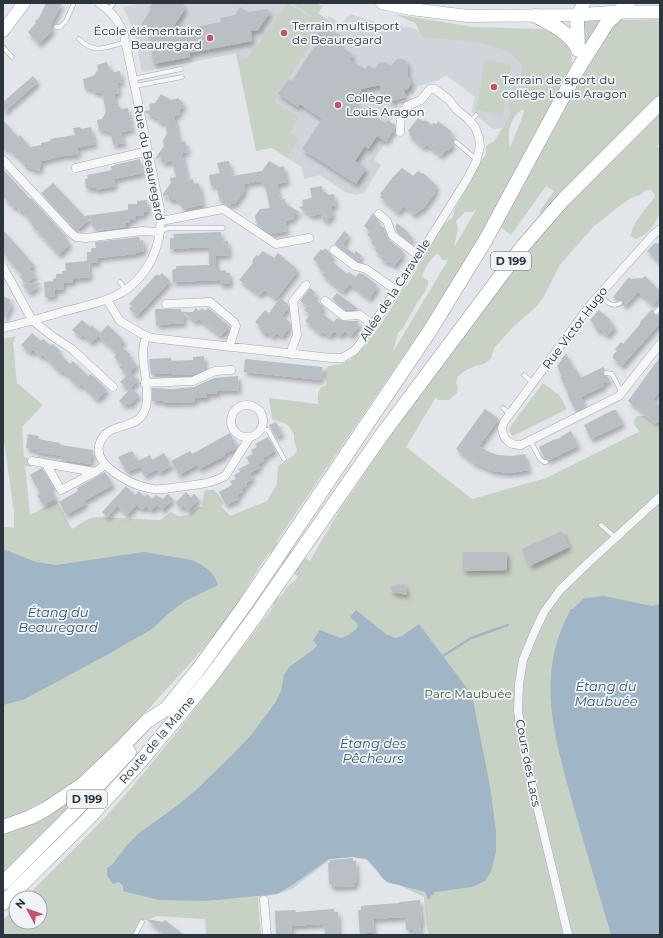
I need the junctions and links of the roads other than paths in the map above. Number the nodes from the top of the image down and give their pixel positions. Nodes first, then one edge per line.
1 (24, 3) edge
2 (74, 3) edge
3 (98, 3) edge
4 (114, 3) edge
5 (382, 3) edge
6 (628, 3) edge
7 (579, 7) edge
8 (108, 10) junction
9 (617, 12) junction
10 (660, 12) edge
11 (536, 16) junction
12 (56, 27) dead end
13 (3, 31) edge
14 (79, 39) dead end
15 (126, 42) junction
16 (3, 47) edge
17 (578, 48) junction
18 (12, 57) dead end
19 (181, 69) dead end
20 (578, 69) junction
21 (182, 77) dead end
22 (134, 83) junction
23 (660, 103) edge
24 (400, 132) dead end
25 (456, 142) dead end
26 (148, 151) junction
27 (3, 160) edge
28 (477, 160) junction
29 (76, 168) dead end
30 (379, 214) dead end
31 (161, 221) junction
32 (223, 228) dead end
33 (660, 229) edge
34 (160, 232) junction
35 (309, 238) dead end
36 (334, 250) dead end
37 (419, 256) junction
38 (3, 267) edge
39 (120, 282) dead end
40 (306, 285) dead end
41 (125, 290) junction
42 (396, 290) junction
43 (599, 295) junction
44 (107, 300) junction
45 (325, 301) dead end
46 (620, 303) dead end
47 (166, 304) dead end
48 (660, 308) edge
49 (656, 312) dead end
50 (32, 320) junction
51 (373, 325) junction
52 (3, 328) edge
53 (146, 336) junction
54 (660, 344) edge
55 (229, 347) junction
56 (290, 354) junction
57 (231, 370) dead end
58 (606, 373) dead end
59 (524, 375) dead end
60 (145, 383) junction
61 (534, 383) junction
62 (113, 387) dead end
63 (622, 393) junction
64 (503, 408) dead end
65 (511, 413) junction
66 (261, 429) junction
67 (250, 437) junction
68 (530, 440) junction
69 (284, 459) dead end
70 (32, 461) dead end
71 (546, 462) dead end
72 (46, 464) junction
73 (105, 465) junction
74 (95, 472) junction
75 (660, 497) edge
76 (601, 525) dead end
77 (616, 538) junction
78 (166, 709) junction
79 (3, 828) edge
80 (71, 837) junction
81 (3, 883) edge
82 (27, 890) edge
83 (264, 900) dead end
84 (3, 903) edge
85 (142, 922) dead end
86 (135, 935) edge
87 (267, 935) edge
88 (568, 935) edge

1 - 13 main road
2 - 12 lane
3 - 8 street, Rue du Beauregard
4 - 8 lane
5 - 11 main road
6 - 9 highway
7 - 9 main road
7 - 11 main road
7 - 17 highway
8 - 15 street, Rue du Beauregard
9 - 10 main road
9 - 20 highway
11 - 17 highway
14 - 15 lane
15 - 22 street, Rue du Beauregard
16 - 18 lane
17 - 20 highway
19 - 22 lane
20 - 78 highway, D 199
21 - 22 lane
22 - 26 street, Rue du Beauregard
23 - 80 highway, Route de la Marne / D 199
24 - 28 street, Allée de la Caravelle
25 - 28 lane
26 - 29 street
26 - 31 street, Rue du Beauregard
27 - 34 street
28 - 37 street, Allée de la Caravelle
30 - 37 street
31 - 34 street, Rue du Beauregard
31 - 35 street
32 - 34 lane
33 - 43 street, Rue Victor Hugo
34 - 41 street, Rue du Beauregard
36 - 42 street
37 - 42 street, Allée de la Caravelle
38 - 50 street
39 - 41 lane
40 - 56 street
41 - 44 street, Rue du Beauregard
42 - 51 street, Allée de la Caravelle
43 - 46 lane
43 - 61 street, Rue Victor Hugo
44 - 50 street, Rue du Beauregard
44 - 53 street, Allée de la Caravelle
45 - 51 street
47 - 55 street
48 - 49 lane
50 - 52 street, Rue du Beauregard
50 - 62 street
51 - 56 street, Allée de la Caravelle
53 - 55 street, Allée de la Caravelle
53 - 60 street
54 - 63 street
55 - 56 street, Allée de la Caravelle
57 - 60 street
58 - 63 lane
59 - 61 lane
60 - 73 street
61 - 65 street, Rue Victor Hugo
63 - 68 street
64 - 65 lane
65 - 68 street, Rue Victor Hugo
66 - 67 street
66 - 67 street
66 - 69 lane
67 - 73 street
68 - 71 lane
70 - 72 street
72 - 74 street
72 - 74 street
73 - 74 street
75 - 77 street, Cours des Lacs
76 - 77 lane
77 - 88 street, Cours des Lacs
78 - 79 highway
78 - 81 highway, Route de la Marne / D 199
80 - 82 highway
80 - 84 highway, Route de la Marne / D 199
83 - 87 street
85 - 86 lane

